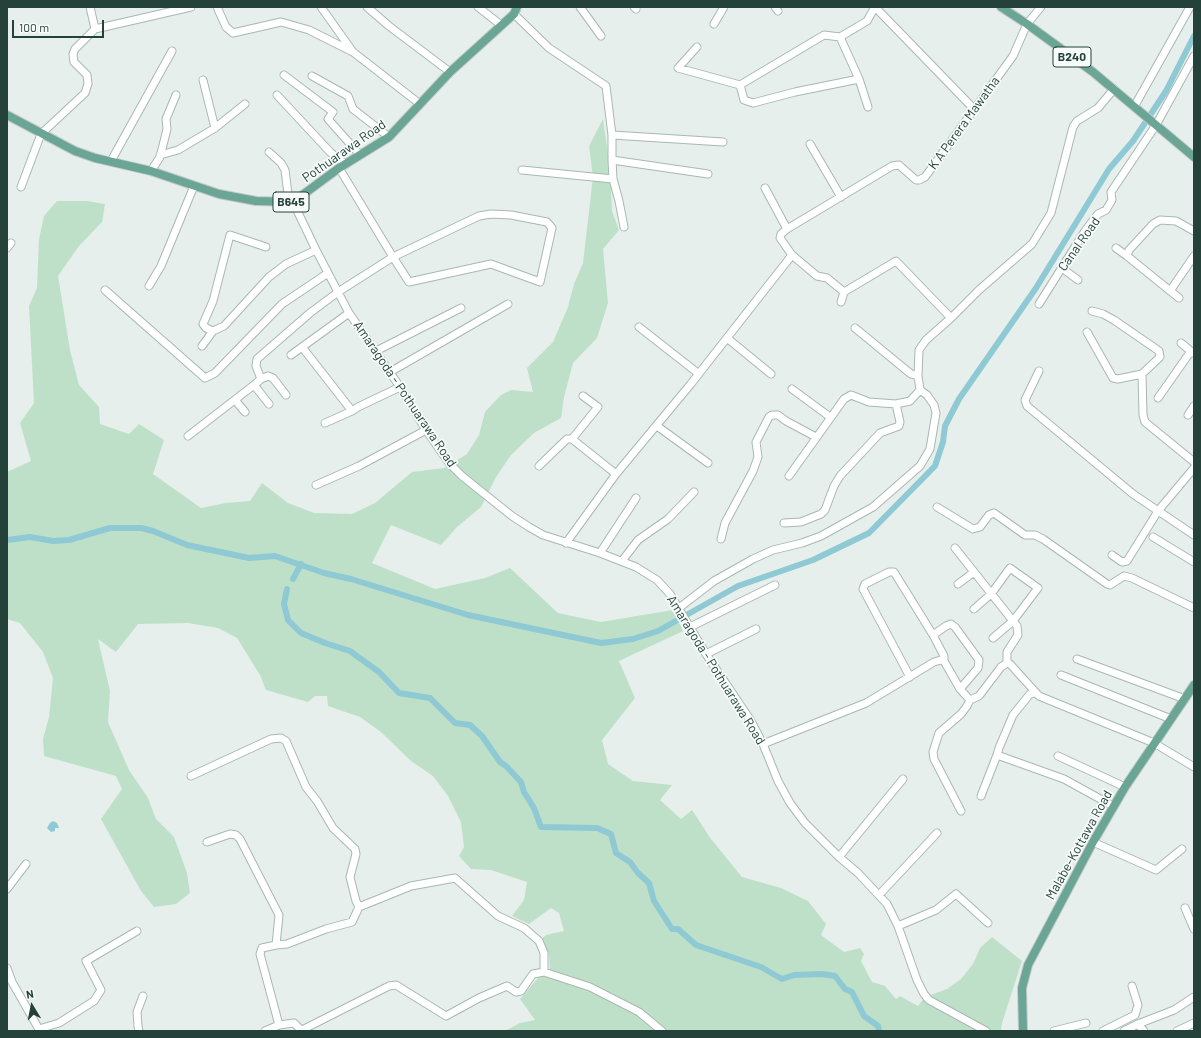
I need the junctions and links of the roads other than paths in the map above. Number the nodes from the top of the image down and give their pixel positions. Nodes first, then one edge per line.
1 (90, 7) edge
2 (191, 7) edge
3 (217, 7) edge
4 (321, 7) edge
5 (367, 7) edge
6 (478, 7) edge
7 (580, 7) edge
8 (724, 7) edge
9 (875, 7) edge
10 (1001, 7) edge
11 (1041, 7) edge
12 (1190, 7) edge
13 (516, 11) edge
14 (714, 24) dead end
15 (1027, 24) junction
16 (501, 25) junction
17 (95, 29) junction
18 (601, 36) dead end
19 (840, 37) junction
20 (697, 47) dead end
21 (172, 51) dead end
22 (353, 52) junction
23 (1194, 56) edge
24 (450, 72) junction
25 (284, 75) dead end
26 (312, 76) dead end
27 (859, 79) junction
28 (203, 80) dead end
29 (740, 85) junction
30 (1114, 90) junction
31 (176, 95) dead end
32 (277, 95) dead end
33 (245, 104) dead end
34 (420, 104) junction
35 (868, 107) dead end
36 (974, 109) junction
37 (1137, 109) junction
38 (7, 115) edge
39 (1154, 123) junction
40 (215, 128) junction
41 (41, 134) junction
42 (612, 135) junction
43 (389, 137) junction
44 (723, 142) dead end
45 (810, 144) dead end
46 (268, 152) dead end
47 (160, 155) junction
48 (360, 155) junction
49 (1194, 157) edge
50 (612, 160) junction
51 (112, 161) junction
52 (342, 166) junction
53 (522, 170) dead end
54 (151, 171) junction
55 (708, 174) dead end
56 (613, 179) junction
57 (194, 186) junction
58 (21, 187) dead end
59 (765, 188) dead end
60 (841, 197) junction
61 (291, 202) junction
62 (624, 227) dead end
63 (787, 229) junction
64 (1194, 231) edge
65 (266, 247) dead end
66 (1116, 248) dead end
67 (316, 250) junction
68 (792, 254) junction
69 (1127, 256) junction
70 (1194, 256) edge
71 (393, 257) junction
72 (1062, 268) junction
73 (328, 273) junction
74 (1078, 280) dead end
75 (149, 286) dead end
76 (105, 290) dead end
77 (1170, 291) junction
78 (338, 292) junction
79 (844, 292) junction
80 (1179, 298) dead end
81 (841, 302) dead end
82 (508, 304) dead end
83 (1039, 304) dead end
84 (461, 308) dead end
85 (1092, 311) dead end
86 (350, 313) junction
87 (951, 318) junction
88 (639, 327) dead end
89 (855, 328) dead end
90 (214, 331) junction
91 (1087, 332) dead end
92 (727, 338) junction
93 (1181, 343) dead end
94 (202, 346) dead end
95 (302, 347) junction
96 (376, 351) junction
97 (1192, 352) edge
98 (291, 355) dead end
99 (1039, 371) dead end
100 (390, 372) junction
101 (699, 374) junction
102 (771, 374) dead end
103 (1142, 374) junction
104 (918, 376) junction
105 (261, 379) junction
106 (254, 385) junction
107 (400, 387) junction
108 (792, 389) dead end
109 (920, 390) junction
110 (286, 395) dead end
111 (583, 396) dead end
112 (1158, 398) dead end
113 (235, 400) junction
114 (269, 404) dead end
115 (896, 404) junction
116 (1194, 406) edge
117 (352, 411) junction
118 (245, 412) dead end
119 (1188, 415) dead end
120 (830, 417) junction
121 (325, 423) dead end
122 (657, 426) junction
123 (426, 430) junction
124 (188, 436) dead end
125 (816, 437) junction
126 (572, 439) junction
127 (1194, 462) edge
128 (708, 463) dead end
129 (539, 466) dead end
130 (1193, 471) edge
131 (616, 474) junction
132 (789, 476) dead end
133 (316, 485) dead end
134 (694, 492) dead end
135 (636, 498) dead end
136 (937, 507) dead end
137 (1158, 511) junction
138 (784, 523) dead end
139 (1194, 535) edge
140 (1153, 537) dead end
141 (721, 539) dead end
142 (566, 543) junction
143 (955, 548) dead end
144 (600, 553) junction
145 (1112, 555) dead end
146 (622, 561) junction
147 (1194, 562) edge
148 (974, 572) junction
149 (958, 584) dead end
150 (775, 585) dead end
151 (991, 594) junction
152 (1194, 608) edge
153 (974, 609) dead end
154 (681, 610) junction
155 (1013, 621) junction
156 (690, 627) junction
157 (756, 629) dead end
158 (933, 635) junction
159 (993, 638) dead end
160 (706, 654) junction
161 (1078, 659) dead end
162 (944, 661) junction
163 (1007, 663) junction
164 (1061, 675) dead end
165 (910, 678) junction
166 (1194, 685) edge
167 (960, 689) junction
168 (1035, 693) junction
169 (970, 700) junction
170 (1185, 700) junction
171 (1171, 719) junction
172 (763, 744) junction
173 (1154, 744) junction
174 (997, 755) junction
175 (1058, 756) dead end
176 (1194, 767) edge
177 (191, 776) dead end
178 (904, 779) dead end
179 (1125, 787) junction
180 (981, 796) dead end
181 (1113, 806) junction
182 (961, 811) dead end
183 (937, 833) dead end
184 (207, 842) dead end
185 (1093, 842) junction
186 (1182, 849) dead end
187 (839, 857) junction
188 (26, 864) dead end
189 (7, 889) edge
190 (879, 895) junction
191 (359, 907) junction
192 (1185, 908) dead end
193 (988, 923) dead end
194 (898, 926) junction
195 (1194, 929) edge
196 (137, 931) dead end
197 (276, 945) junction
198 (7, 968) edge
199 (544, 972) junction
200 (1132, 986) dead end
201 (143, 996) dead end
202 (1194, 998) edge
203 (1086, 1023) dead end
204 (1194, 1023) edge
205 (1138, 1024) junction
206 (279, 1025) junction
207 (40, 1030) edge
208 (140, 1031) edge
209 (266, 1031) edge
210 (302, 1031) edge
211 (662, 1031) edge
212 (986, 1031) edge
213 (1025, 1031) edge
214 (1054, 1031) edge
215 (1103, 1031) edge
216 (1124, 1031) edge
217 (1144, 1031) edge
218 (1177, 1031) edge

1 - 17 street
2 - 17 street
3 - 22 street
4 - 22 street
5 - 24 street
6 - 16 street
7 - 18 street
8 - 14 street
9 - 19 street
9 - 36 street
10 - 15 main road, B240
11 - 15 street, K A Perera Mawatha
12 - 37 street
13 - 16 main road, Pothuarawa Road / B645
13 - 42 street
15 - 30 main road, B240
15 - 36 street, K A Perera Mawatha
16 - 24 main road, Pothuarawa Road / B645
17 - 41 street
19 - 27 street
19 - 29 street
20 - 29 street
21 - 51 street
22 - 34 street
23 - 39 street, Canal Road
24 - 34 main road, Pothuarawa Road / B645
25 - 48 street
26 - 43 street
27 - 29 street
27 - 35 street
28 - 40 street
30 - 37 main road, B240
30 - 87 street
31 - 47 street
32 - 52 street
33 - 40 street
34 - 43 main road, Pothuarawa Road / B645
36 - 60 street, K A Perera Mawatha
37 - 39 main road, B240
38 - 41 main road, B645
39 - 49 main road, B240
39 - 72 street, Canal Road
40 - 47 street
41 - 51 main road, B645
41 - 58 street
42 - 44 street
42 - 50 street
43 - 48 main road, Pothuarawa Road / B645
45 - 60 street
46 - 61 street, Amaragoda - Pothuarawa Road
47 - 54 street
48 - 52 main road, Pothuarawa Road / B645
50 - 55 street
50 - 56 street
51 - 54 main road, B645
52 - 61 main road, Pothuarawa Road / B645
52 - 71 street
53 - 56 street
54 - 57 main road, B645
56 - 62 street
57 - 61 main road, B645
57 - 75 street
59 - 63 street
60 - 63 street, K A Perera Mawatha
61 - 67 street, Amaragoda - Pothuarawa Road
63 - 68 street
64 - 69 street
65 - 90 street
66 - 69 street
67 - 73 street, Amaragoda - Pothuarawa Road
67 - 90 street
68 - 79 street
68 - 92 street
69 - 77 street
70 - 77 street
71 - 71 street
71 - 78 street
72 - 74 street
72 - 83 street, Canal Road
73 - 76 street
73 - 78 street, Amaragoda - Pothuarawa Road
77 - 80 street
78 - 86 street, Amaragoda - Pothuarawa Road
78 - 105 street
79 - 81 street
79 - 87 street
82 - 100 street
84 - 96 street
85 - 103 street
86 - 95 street
86 - 96 street, Amaragoda - Pothuarawa Road
87 - 104 street
88 - 101 street
89 - 104 street
90 - 94 street
91 - 103 street
92 - 101 street
92 - 102 street
93 - 97 street
95 - 98 street
95 - 117 street
96 - 100 street, Amaragoda - Pothuarawa Road
97 - 112 street
99 - 137 street
100 - 107 street, Amaragoda - Pothuarawa Road
101 - 122 street
103 - 127 street
104 - 109 street
105 - 106 street
105 - 110 street
106 - 113 street
106 - 114 street
107 - 117 street
107 - 123 street, Amaragoda - Pothuarawa Road
108 - 120 street
109 - 115 street
109 - 154 street
111 - 126 street
113 - 118 street
113 - 124 street
115 - 120 street
115 - 138 street
116 - 119 street
117 - 121 street
120 - 125 street
122 - 128 street
122 - 131 street
123 - 133 street
123 - 142 street, Amaragoda - Pothuarawa Road
125 - 132 street
125 - 141 street
126 - 129 street
126 - 131 street
130 - 137 street
131 - 142 street
134 - 146 street
135 - 144 street
136 - 152 street
137 - 139 street
137 - 145 street
140 - 147 street
142 - 144 street, Amaragoda - Pothuarawa Road
143 - 148 street
144 - 146 street, Amaragoda - Pothuarawa Road
146 - 154 street, Amaragoda - Pothuarawa Road
148 - 149 street
148 - 151 street
150 - 156 street
151 - 153 street
151 - 155 street
151 - 155 street
154 - 156 street, Amaragoda - Pothuarawa Road
155 - 159 street
155 - 163 street
156 - 160 street, Amaragoda - Pothuarawa Road
157 - 160 street
158 - 162 street
158 - 165 street
158 - 167 street
160 - 172 street, Amaragoda - Pothuarawa Road
161 - 170 street
162 - 165 street
162 - 167 street
163 - 168 street
163 - 169 street
164 - 171 street
165 - 172 street
166 - 170 main road, Malabe-Kottawa Road
167 - 169 street
168 - 173 street
168 - 174 street
169 - 182 street
170 - 171 main road, Malabe-Kottawa Road
171 - 173 main road, Malabe-Kottawa Road
172 - 187 street, Amaragoda - Pothuarawa Road
173 - 176 street
173 - 179 main road, Malabe-Kottawa Road
174 - 180 street
174 - 181 street
175 - 179 street
177 - 191 street
178 - 187 street
179 - 181 main road, Malabe-Kottawa Road
181 - 185 main road, Malabe-Kottawa Road
183 - 190 street
184 - 197 street
185 - 186 street
185 - 213 main road, Malabe-Kottawa Road
187 - 190 street, Amaragoda - Pothuarawa Road
188 - 189 street
190 - 194 street, Amaragoda - Pothuarawa Road
191 - 197 street
191 - 199 street
192 - 195 street
193 - 194 street
194 - 212 street, Amaragoda - Pothuarawa Road
196 - 207 street
197 - 206 street
198 - 207 street
199 - 210 street
199 - 211 street
200 - 215 street
201 - 208 street
202 - 205 street
203 - 214 street
204 - 218 street
205 - 216 street
205 - 217 street
206 - 209 street
206 - 210 street

